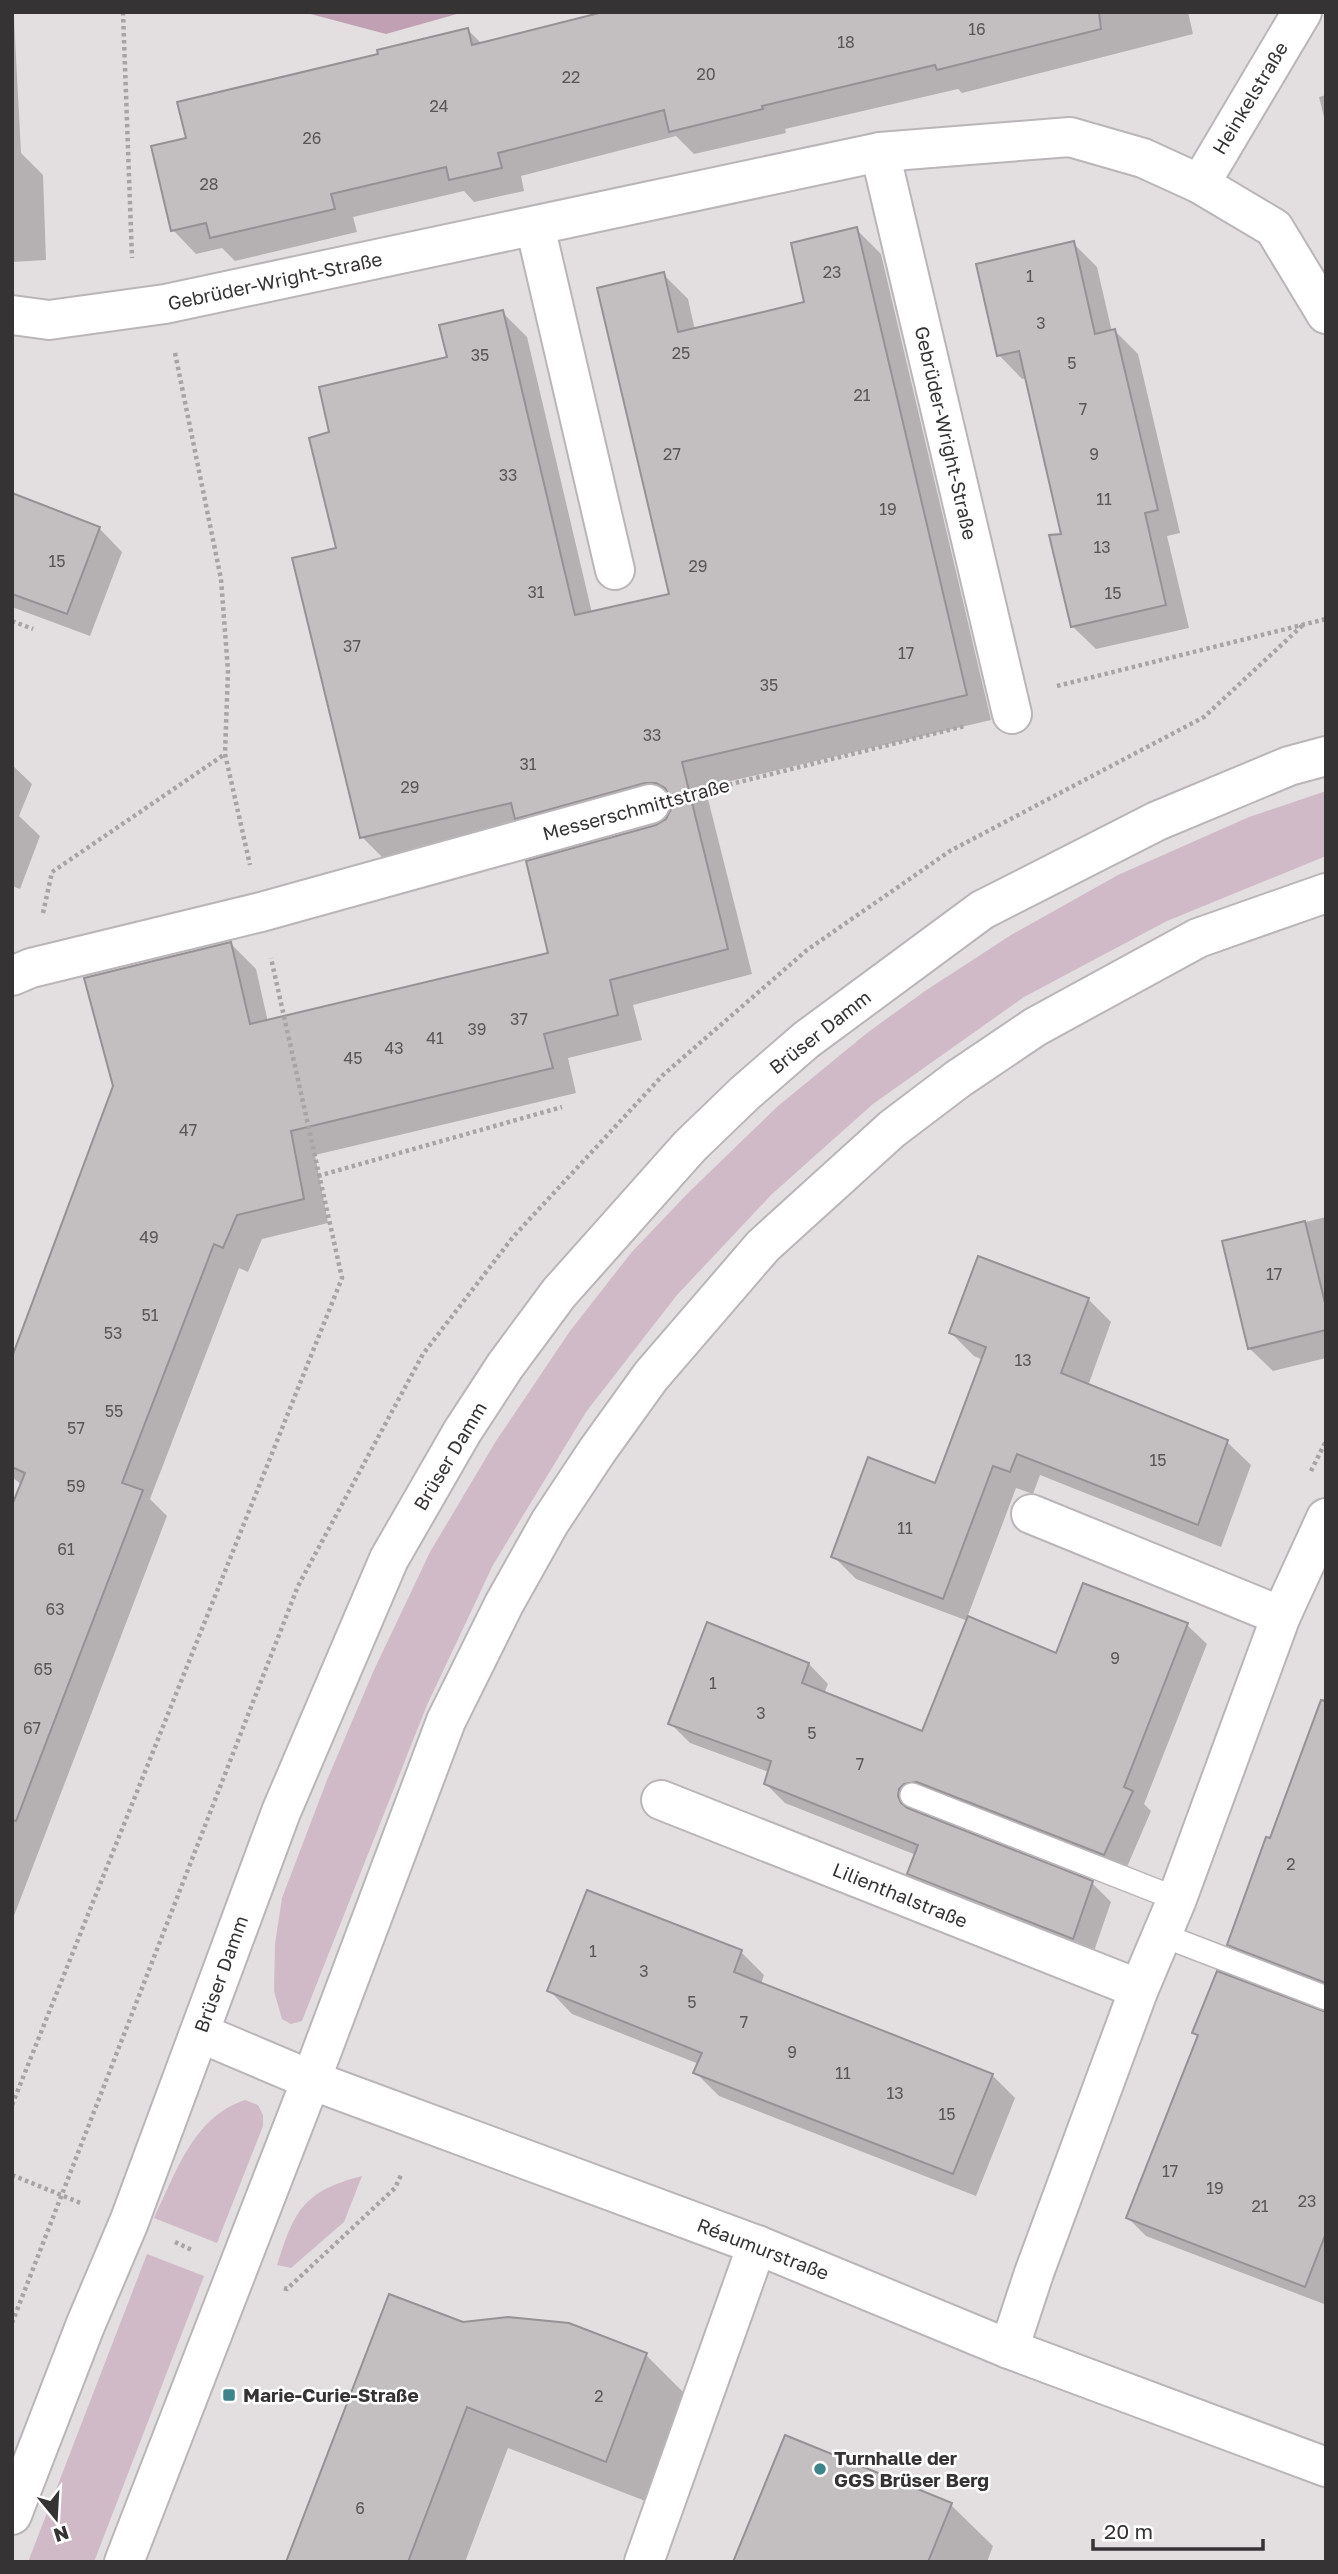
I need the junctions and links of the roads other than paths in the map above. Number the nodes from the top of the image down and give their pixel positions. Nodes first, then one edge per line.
1 (1302, 12) edge
2 (880, 152) junction
3 (1200, 184) junction
4 (535, 226) junction
5 (1326, 314) edge
6 (12, 315) edge
7 (615, 570) dead end
8 (1012, 714) road end
9 (1326, 755) edge
10 (650, 804) road end
11 (1326, 892) edge
12 (21, 972) edge
13 (1031, 1514) dead end
14 (1326, 1518) edge
15 (1281, 1616) junction
16 (912, 1795) dead end
17 (661, 1800) dead end
18 (1177, 1899) junction
19 (1162, 1935) junction
20 (1139, 1989) junction
21 (1326, 1998) edge
22 (200, 2033) junction
23 (311, 2080) junction
24 (757, 2245) junction
25 (1009, 2349) junction
26 (1326, 2467) edge
27 (12, 2515) edge
28 (124, 2562) edge
29 (644, 2562) edge

1 - 3 street, Heinkelstraße
2 - 3 street, Gebrüder-Wright-Straße
2 - 4 street, Gebrüder-Wright-Straße
2 - 8 street, Gebrüder-Wright-Straße
3 - 5 street, Gebrüder-Wright-Straße
4 - 6 street, Gebrüder-Wright-Straße
4 - 7 street
9 - 22 street, Brüser Damm
10 - 12 street, Messerschmittstraße
11 - 23 street
13 - 15 street
14 - 15 street
15 - 18 street
16 - 18 lane
17 - 20 street, Lilienthalstraße
18 - 19 street
19 - 20 street
19 - 21 lane
20 - 25 street
22 - 23 street, Réaumurstraße
22 - 27 street, Brüser Damm
23 - 24 street, Réaumurstraße
23 - 28 street
24 - 25 street, Réaumurstraße
24 - 29 street
25 - 26 street, Réaumurstraße

